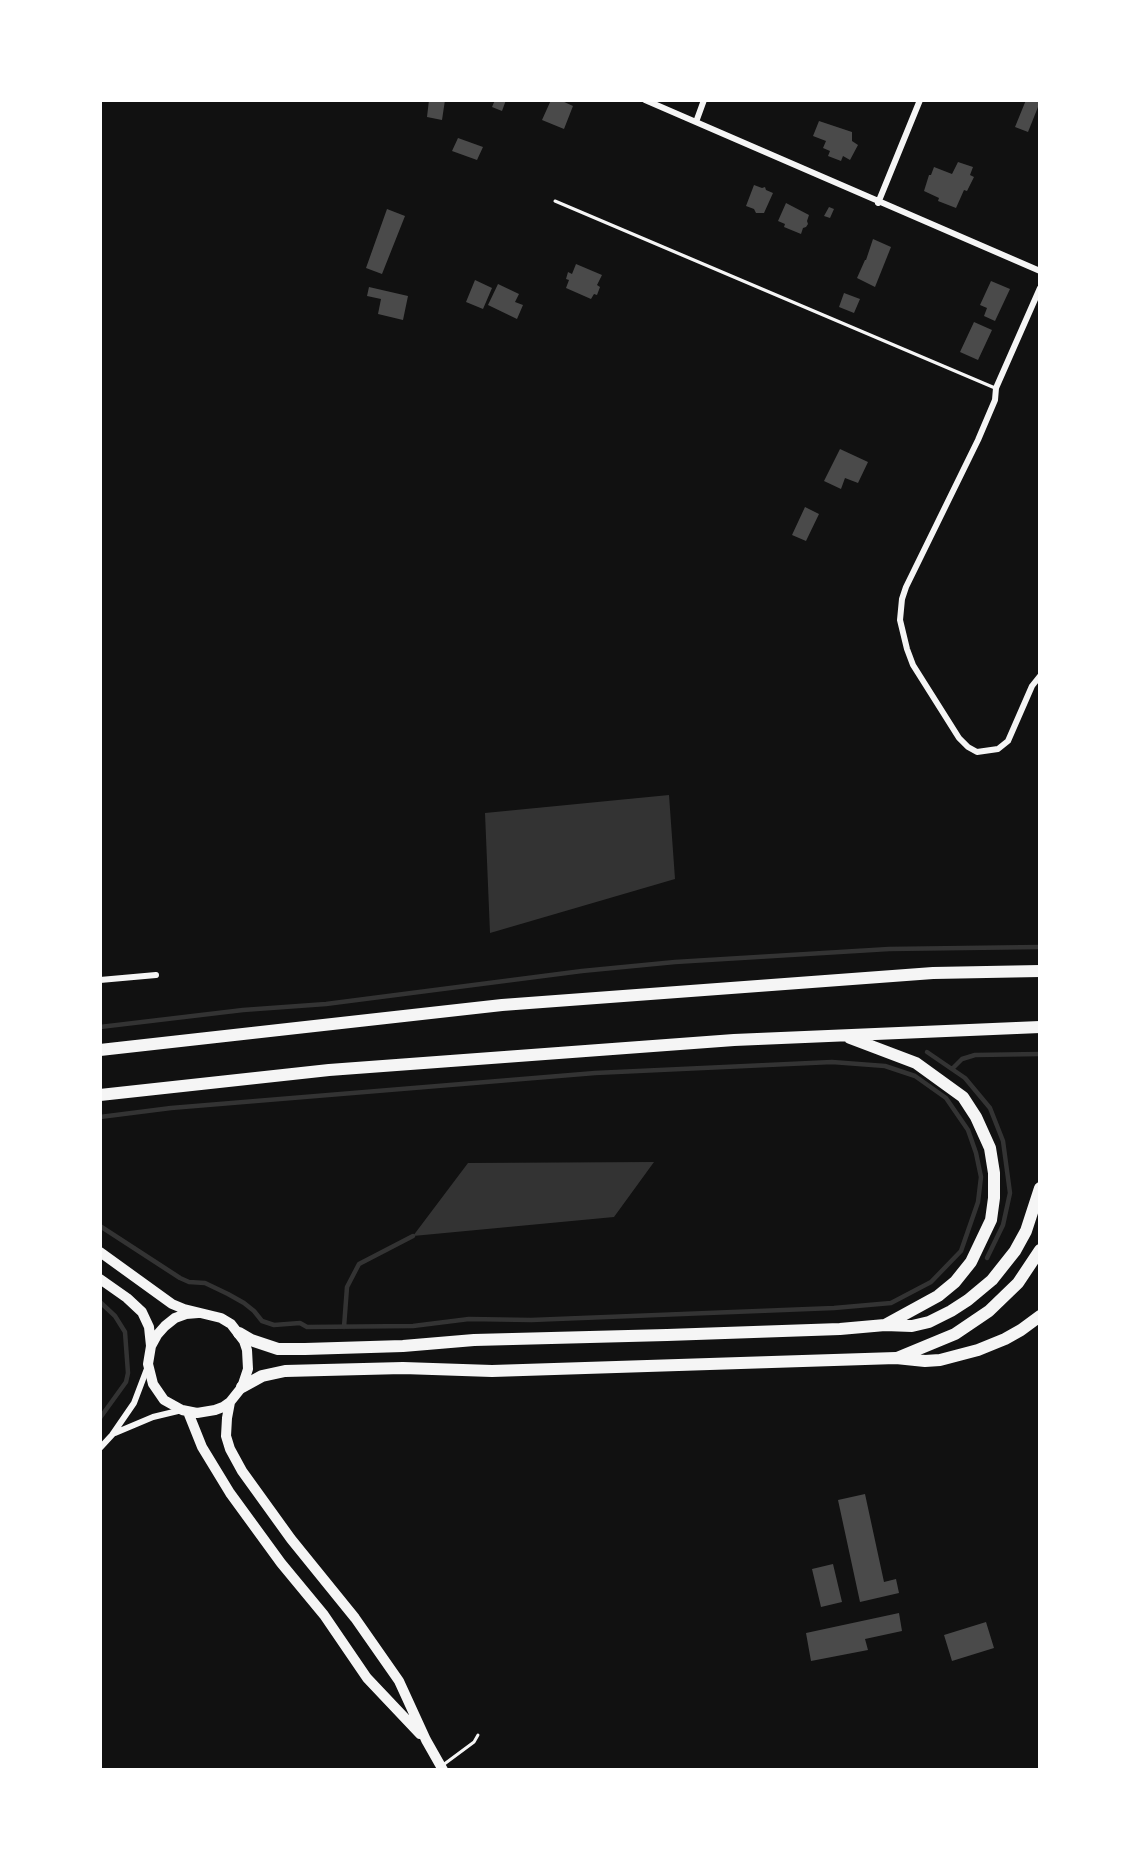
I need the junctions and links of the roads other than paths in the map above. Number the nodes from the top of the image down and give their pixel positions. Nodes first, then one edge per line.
1 (645, 100) edge
2 (704, 100) edge
3 (920, 100) edge
4 (696, 122) junction
5 (555, 201) dead end
6 (878, 203) junction
7 (1040, 271) edge
8 (1040, 288) edge
9 (996, 388) junction
10 (1040, 676) edge
11 (1040, 971) edge
12 (156, 975) dead end
13 (100, 980) edge
14 (1040, 1028) edge
15 (843, 1036) junction
16 (100, 1050) edge
17 (100, 1095) edge
18 (1040, 1188) edge
19 (1040, 1250) edge
20 (100, 1252) edge
21 (100, 1279) edge
22 (198, 1312) junction
23 (1040, 1316) edge
24 (885, 1325) junction
25 (239, 1333) junction
26 (151, 1346) junction
27 (896, 1358) junction
28 (148, 1364) junction
29 (242, 1387) junction
30 (230, 1402) junction
31 (185, 1411) junction
32 (112, 1435) junction
33 (100, 1448) edge
34 (478, 1735) dead end
35 (426, 1740) junction
36 (442, 1768) edge

1 - 4 street
2 - 4 street
3 - 6 street
4 - 6 street
5 - 9 lane
6 - 7 street
8 - 9 street
9 - 10 street
11 - 16 highway
12 - 13 street
14 - 15 highway
15 - 17 highway
15 - 24 highway
18 - 24 highway
19 - 27 highway
20 - 22 main road
21 - 26 main road
22 - 25 main road
22 - 26 main road
23 - 27 highway
24 - 25 highway
25 - 29 main road
26 - 28 main road
27 - 29 highway
28 - 31 main road
28 - 32 street
29 - 30 main road
30 - 31 main road
30 - 35 main road
31 - 32 street
31 - 35 main road
32 - 33 street
34 - 36 lane
35 - 36 main road

